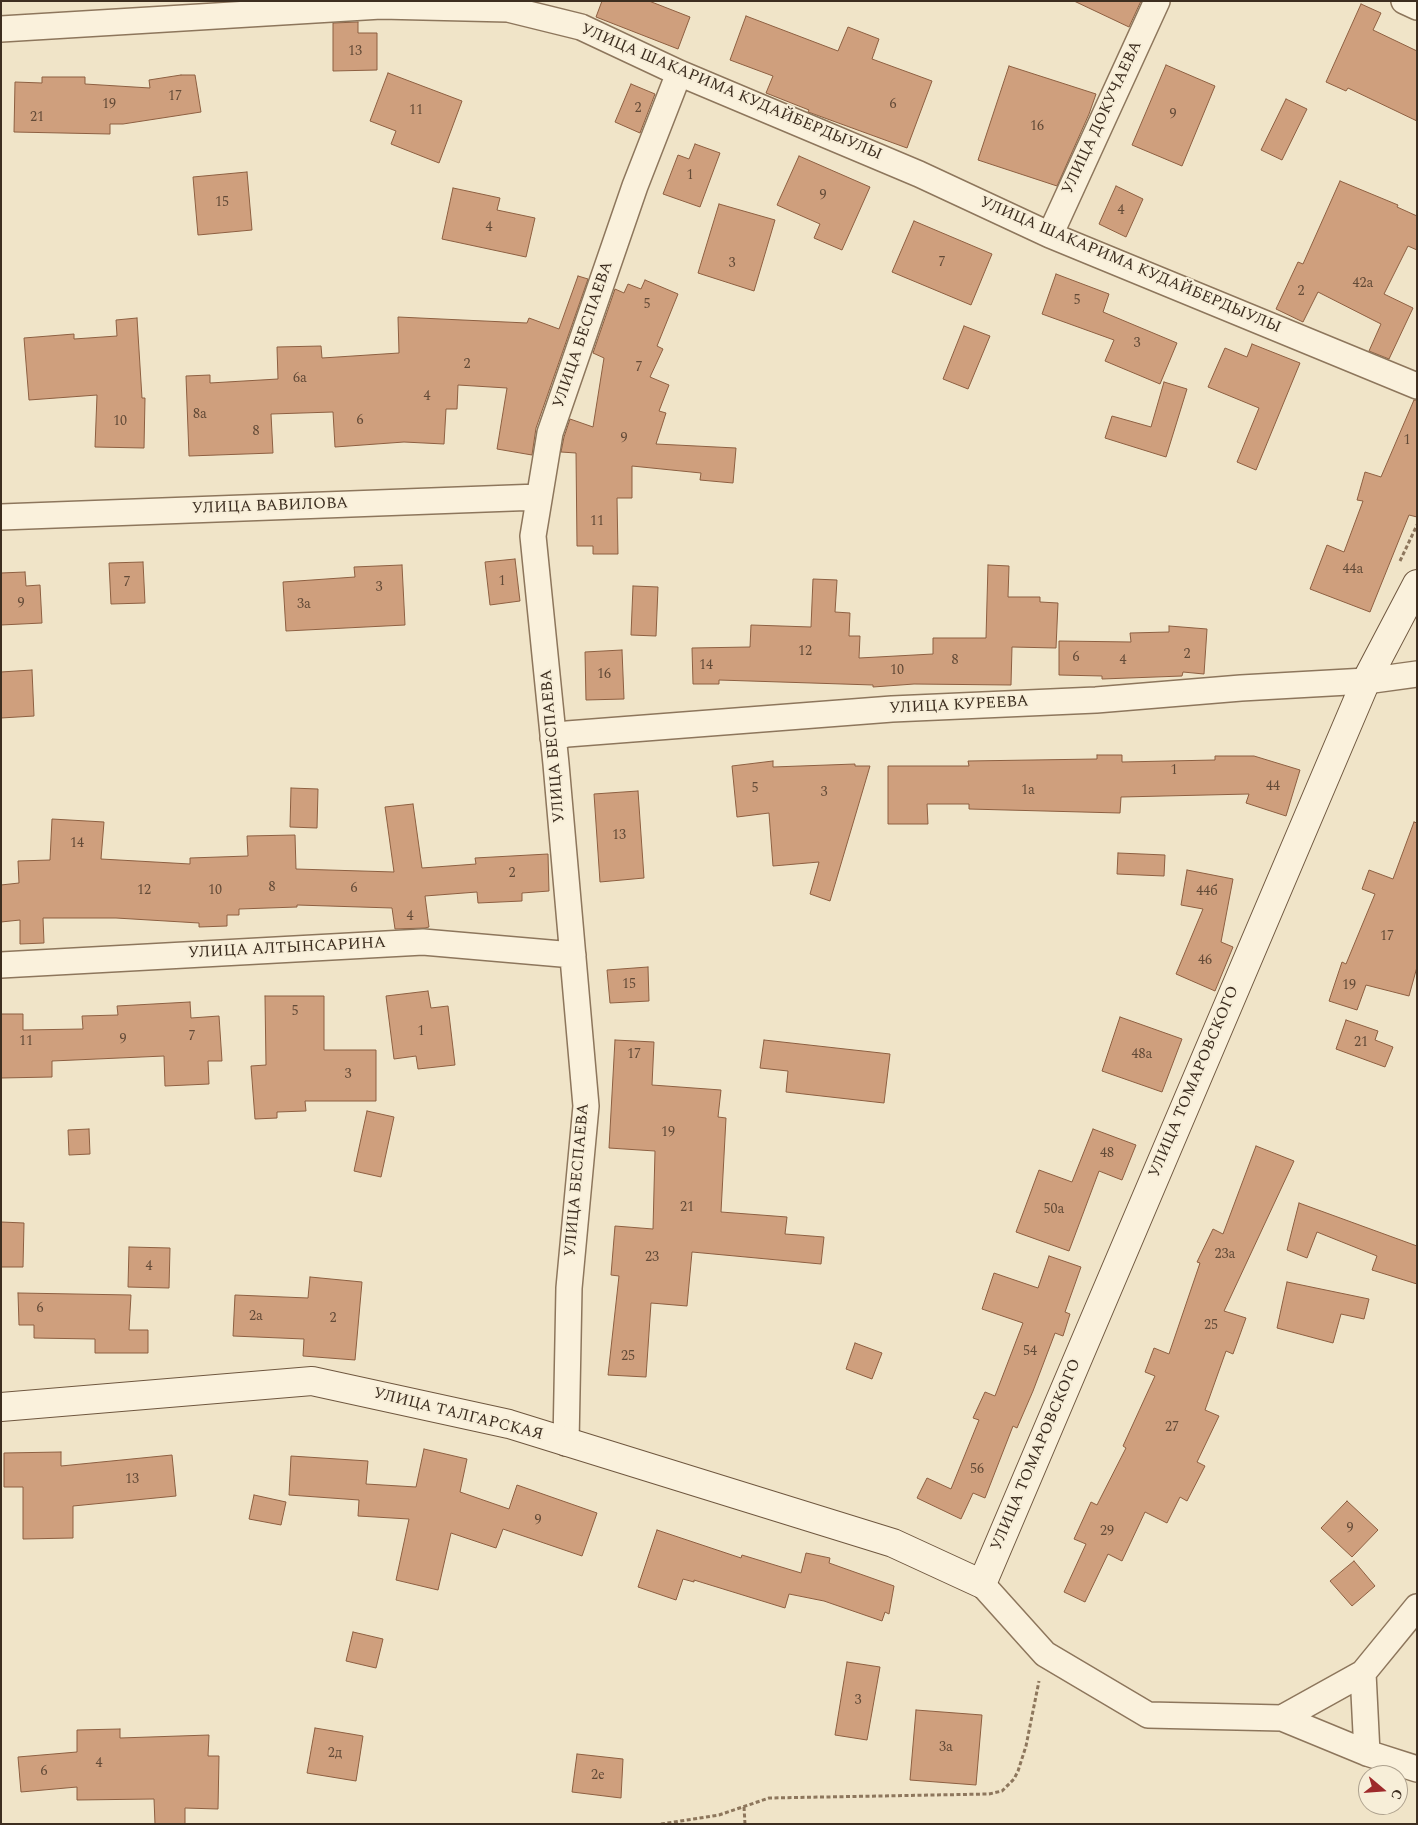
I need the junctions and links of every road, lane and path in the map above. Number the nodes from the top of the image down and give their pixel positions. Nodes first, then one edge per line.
1 (1157, 1) edge
2 (1404, 1) edge
3 (381, 4) edge
4 (1417, 7) edge
5 (1, 29) edge
6 (679, 73) junction
7 (1050, 235) junction
8 (1417, 386) edge
9 (539, 497) junction
10 (1, 517) edge
11 (1417, 584) edge
12 (1417, 674) edge
13 (1366, 681) junction
14 (553, 738) junction
15 (572, 955) junction
16 (1, 964) edge
17 (1, 1407) edge
18 (566, 1442) junction
19 (982, 1584) junction
20 (1417, 1607) edge
21 (1045, 1654) junction
22 (1363, 1673) junction
23 (1282, 1718) junction
24 (1367, 1753) junction
25 (1417, 1769) edge
26 (744, 1807) junction
27 (661, 1824) edge
28 (746, 1824) edge

1 - 7 street, УЛИЦА ДОКУЧАЕВА
2 - 4 street
3 - 5 street, УЛИЦА ШАКАРИМА КУДАЙБЕРДЫУЛЫ
3 - 6 street, УЛИЦА ШАКАРИМА КУДАЙБЕРДЫУЛЫ
6 - 7 street, УЛИЦА ШАКАРИМА КУДАЙБЕРДЫУЛЫ
6 - 9 street, УЛИЦА БЕСПАЕВА
7 - 8 street, УЛИЦА ШАКАРИМА КУДАЙБЕРДЫУЛЫ
9 - 10 street, УЛИЦА ВАВИЛОВА
9 - 14 street, УЛИЦА БЕСПАЕВА
11 - 13 street, УЛИЦА ТОМАРОВСКОГО
12 - 13 street, УЛИЦА КУРЕЕВА
13 - 14 street, УЛИЦА КУРЕЕВА
13 - 19 street, УЛИЦА ТОМАРОВСКОГО
14 - 15 street, УЛИЦА БЕСПАЕВА
15 - 16 street, УЛИЦА АЛТЫНСАРИНА
15 - 18 street, УЛИЦА БЕСПАЕВА
17 - 18 street, УЛИЦА ТАЛГАРСКАЯ
18 - 19 street, УЛИЦА ТАЛГАРСКАЯ
19 - 21 street
20 - 22 street
21 - 23 street
21 - 26 path
22 - 23 street
22 - 24 street
23 - 24 street
24 - 25 street
26 - 27 path
26 - 28 path

